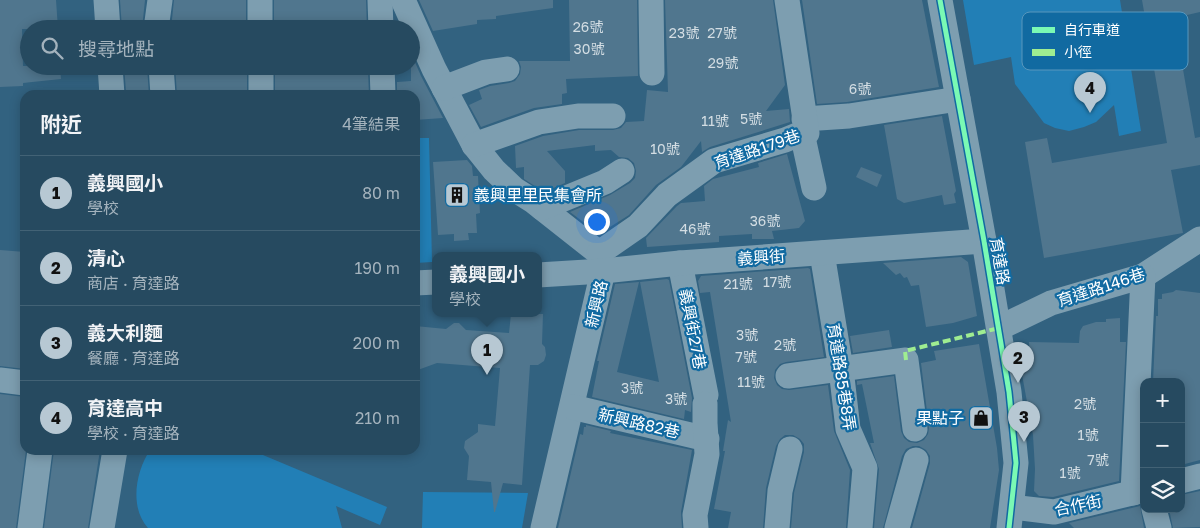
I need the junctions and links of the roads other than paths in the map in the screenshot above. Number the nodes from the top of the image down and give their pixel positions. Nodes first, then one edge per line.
1 (106, 0) edge
2 (160, 0) edge
3 (260, 0) edge
4 (380, 0) edge
5 (403, 0) edge
6 (651, 0) edge
7 (787, 0) edge
8 (940, 0) edge
9 (107, 20) edge
10 (157, 20) edge
11 (260, 20) edge
12 (381, 20) edge
13 (412, 20) edge
14 (420, 36) edge
15 (507, 69) dead end
16 (652, 73) dead end
17 (111, 75) edge
18 (161, 75) edge
19 (261, 75) edge
20 (382, 75) edge
21 (444, 88) junction
22 (112, 90) edge
23 (162, 90) edge
24 (261, 90) edge
25 (383, 90) edge
26 (958, 99) junction
27 (613, 116) dead end
28 (803, 126) junction
29 (474, 145) junction
30 (622, 171) dead end
31 (814, 188) dead end
32 (542, 208) junction
33 (1200, 239) edge
34 (984, 241) junction
35 (822, 253) junction
36 (601, 262) junction
37 (680, 263) junction
38 (542, 274) edge
39 (1143, 276) junction
40 (999, 328) junction
41 (841, 369) junction
42 (788, 376) dead end
43 (0, 380) edge
44 (20, 382) edge
45 (572, 407) junction
46 (915, 429) dead end
47 (707, 446) junction
48 (790, 449) dead end
49 (39, 455) edge
50 (114, 455) edge
51 (916, 460) dead end
52 (1200, 476) edge
53 (1185, 480) edge
54 (1138, 491) edge
55 (1155, 513) edge
56 (1010, 517) edge
57 (30, 528) edge
58 (102, 528) edge
59 (543, 528) edge
60 (696, 528) edge
61 (777, 528) edge
62 (860, 528) edge
63 (897, 528) edge
64 (1159, 528) edge

1 - 9 street
2 - 10 street
3 - 11 street
4 - 12 street
5 - 13 street
6 - 16 street
7 - 28 street
8 - 26 street, 育達路
14 - 21 street
15 - 21 street
17 - 22 street
18 - 23 street
19 - 24 street
20 - 25 street
21 - 29 street
26 - 28 street, 育達路179巷
26 - 34 street, 育達路
27 - 29 street
28 - 31 street
28 - 36 street, 育達路179巷
29 - 32 street
30 - 32 street
32 - 36 street
33 - 39 street, 育達路146巷
34 - 35 street, 義興街
34 - 40 street, 育達路
35 - 37 street, 義興街
35 - 41 street, 育達路85巷8弄
36 - 37 street, 義興街
36 - 38 street, 義興街
36 - 45 street, 新興路
37 - 47 street, 義興街27巷
39 - 40 street, 育達路146巷
39 - 54 street
40 - 56 street, 育達路
41 - 42 street
41 - 46 street
41 - 62 street, 育達路85巷8弄
43 - 44 street
45 - 47 street, 新興路82巷
45 - 59 street, 新興路
47 - 60 street, 義興街27巷
48 - 61 street
49 - 57 street
50 - 58 street
51 - 63 street
52 - 53 street
54 - 56 street, 合作街
55 - 64 street

